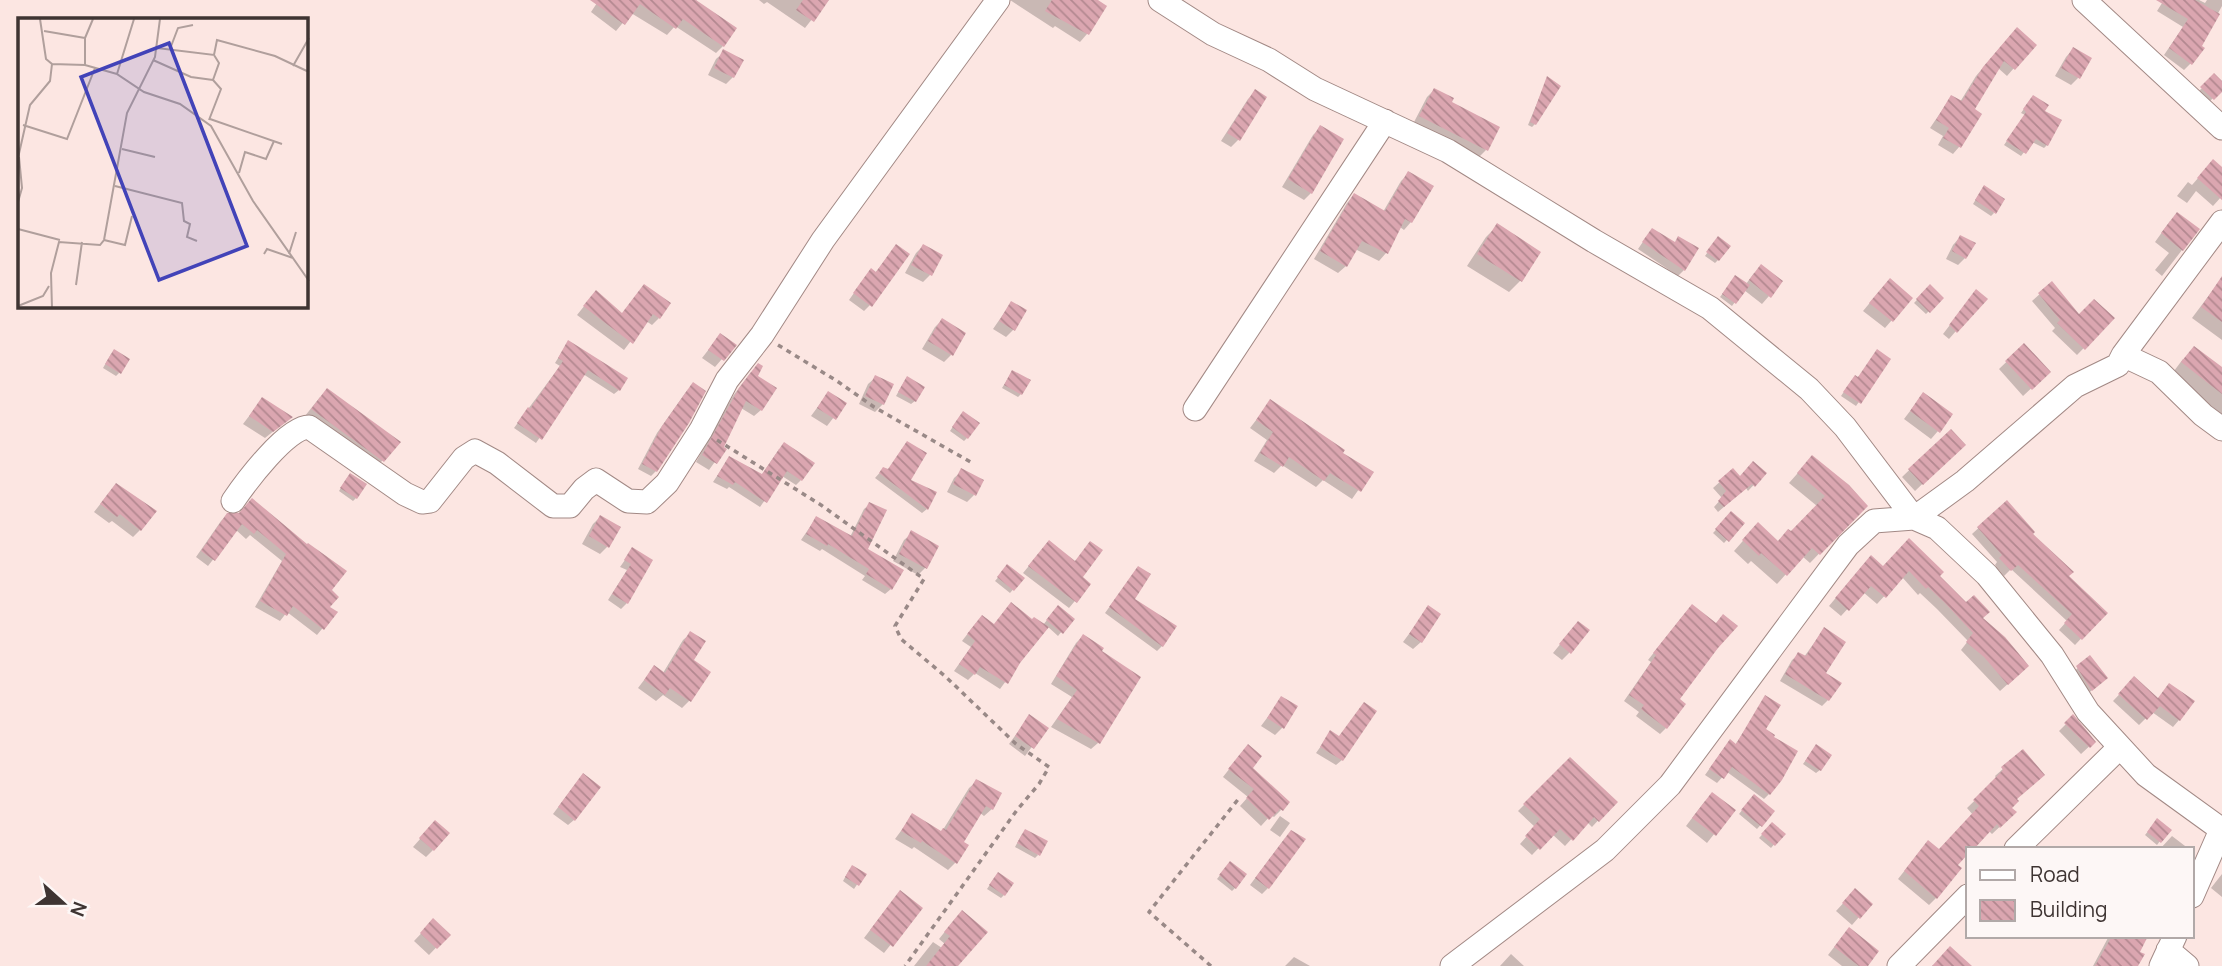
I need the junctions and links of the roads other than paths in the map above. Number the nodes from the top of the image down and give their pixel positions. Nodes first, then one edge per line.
1 (998, 0) edge
2 (1160, 0) edge
3 (2084, 0) edge
4 (1385, 121) junction
5 (2222, 128) edge
6 (2222, 222) edge
7 (2123, 355) junction
8 (1195, 409) dead end
9 (2222, 429) edge
10 (233, 500) dead end
11 (1914, 518) junction
12 (2119, 748) junction
13 (2221, 830) edge
14 (2018, 847) edge
15 (2194, 891) edge
16 (1966, 898) edge
17 (2168, 951) edge
18 (1452, 966) edge
19 (1899, 966) edge
20 (2187, 966) edge

1 - 10 street
2 - 4 street
3 - 5 street
4 - 8 street
4 - 11 street
6 - 7 street
7 - 9 street
7 - 11 street
11 - 12 street
11 - 18 street
12 - 13 street
12 - 14 street
13 - 15 street
16 - 19 street
17 - 20 street

